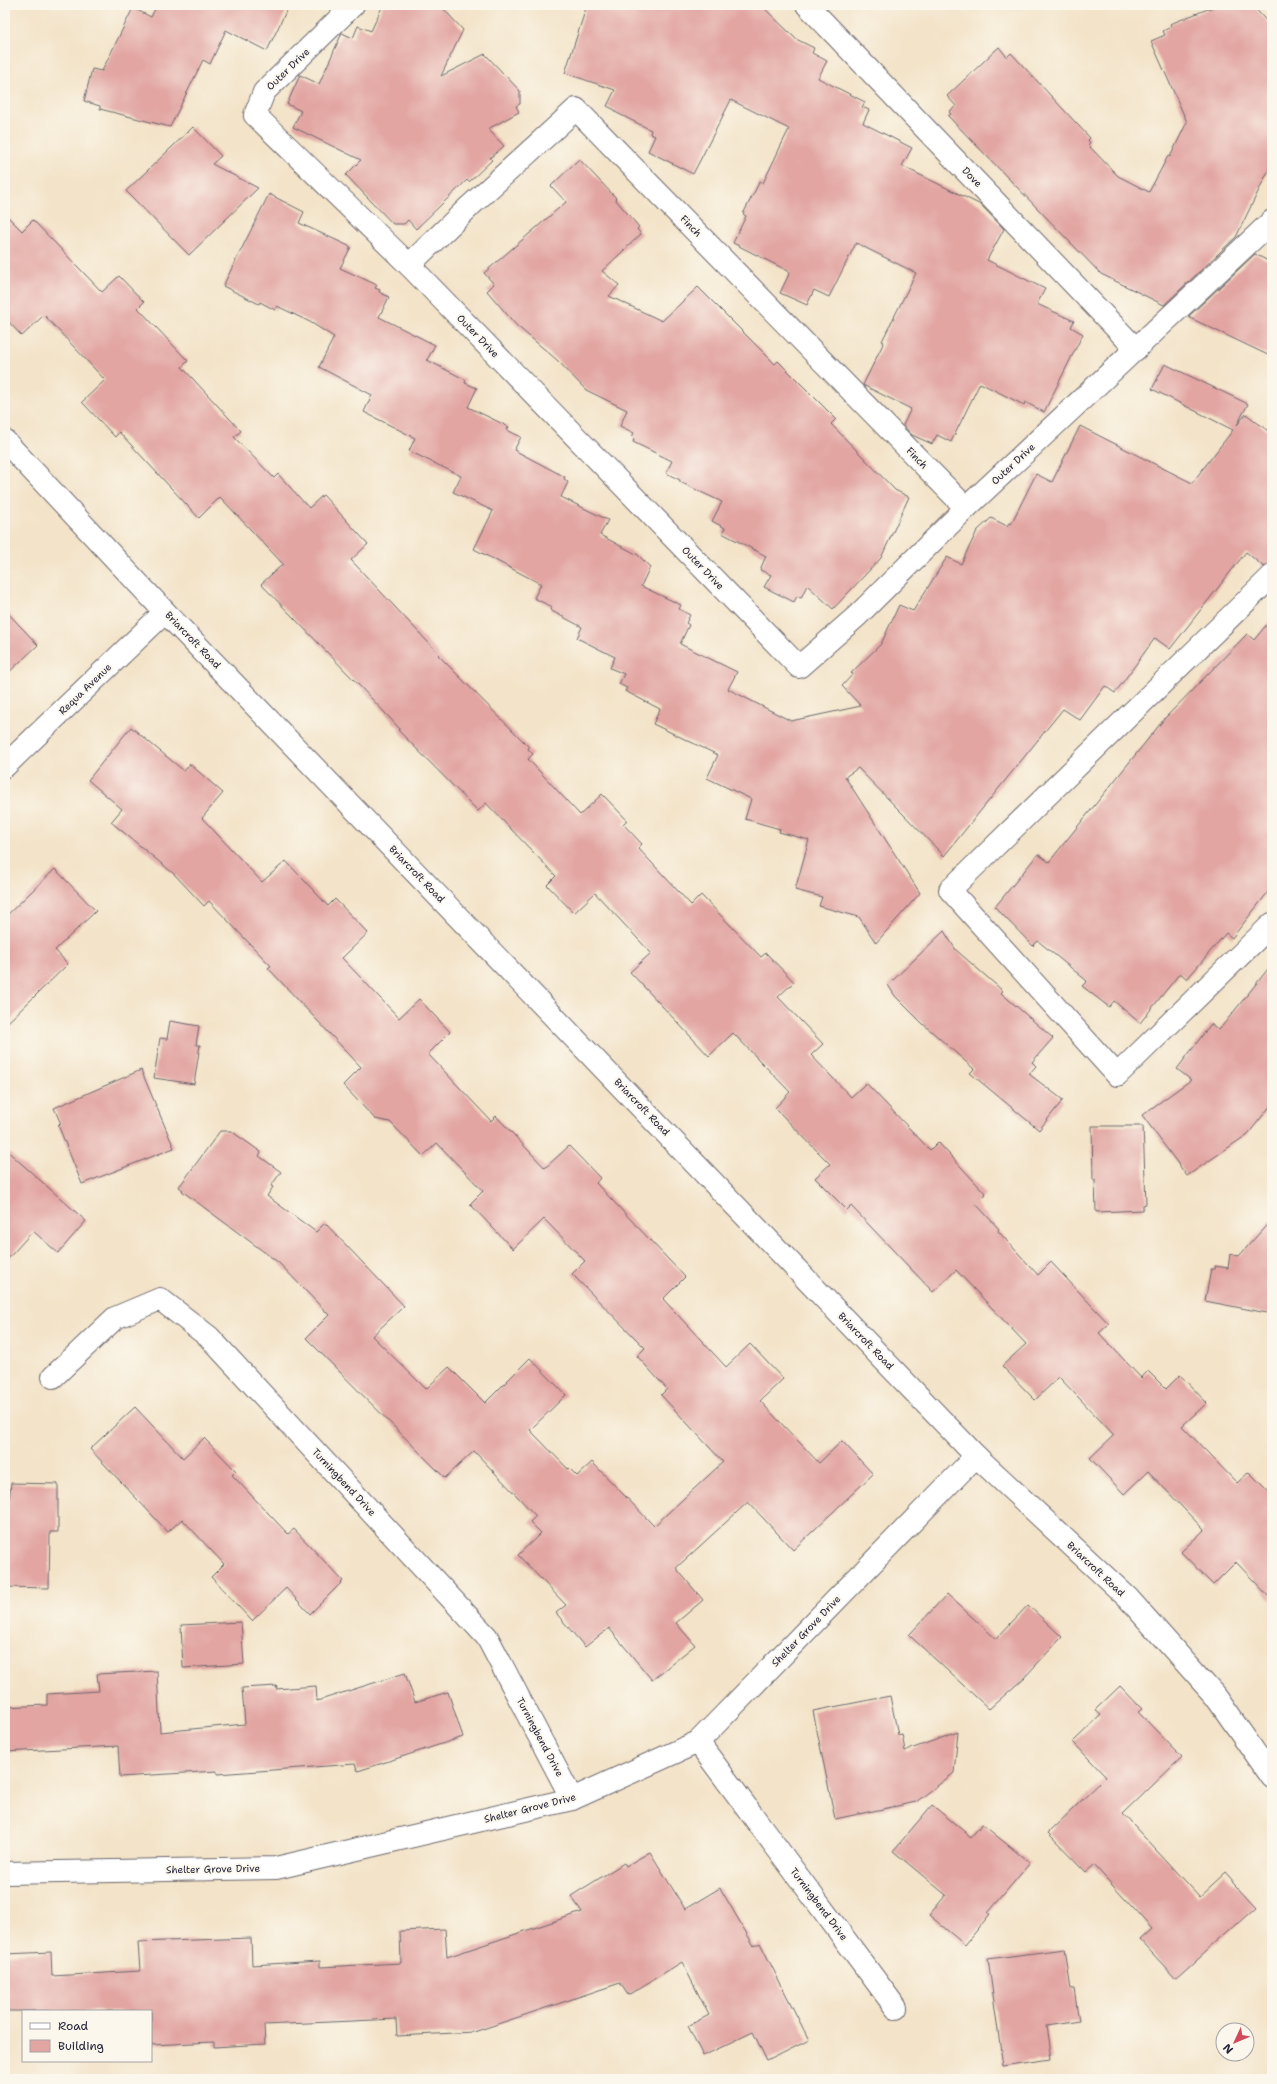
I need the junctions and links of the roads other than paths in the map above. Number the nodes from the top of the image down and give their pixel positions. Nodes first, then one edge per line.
1 (353, 5) edge
2 (808, 5) edge
3 (1272, 221) edge
4 (409, 265) junction
5 (1136, 349) junction
6 (5, 441) edge
7 (966, 508) junction
8 (1272, 576) edge
9 (165, 612) junction
10 (5, 766) edge
11 (1272, 924) edge
12 (53, 1377) dead end
13 (976, 1456) junction
14 (698, 1742) junction
15 (1272, 1777) edge
16 (572, 1799) junction
17 (5, 1873) edge
18 (896, 2008) dead end

1 - 4 street, Outer Drive
2 - 5 street, Dove
3 - 5 street, Outer Drive
4 - 7 street, Finch
4 - 7 street, Outer Drive
5 - 7 street, Outer Drive
6 - 9 street, Briarcroft Road
8 - 11 street
9 - 10 street, Requa Avenue
9 - 13 street, Briarcroft Road
12 - 16 street, Turningbend Drive
13 - 14 street, Shelter Grove Drive
13 - 15 street, Briarcroft Road
14 - 16 street, Shelter Grove Drive
14 - 18 street, Turningbend Drive
16 - 17 street, Shelter Grove Drive

